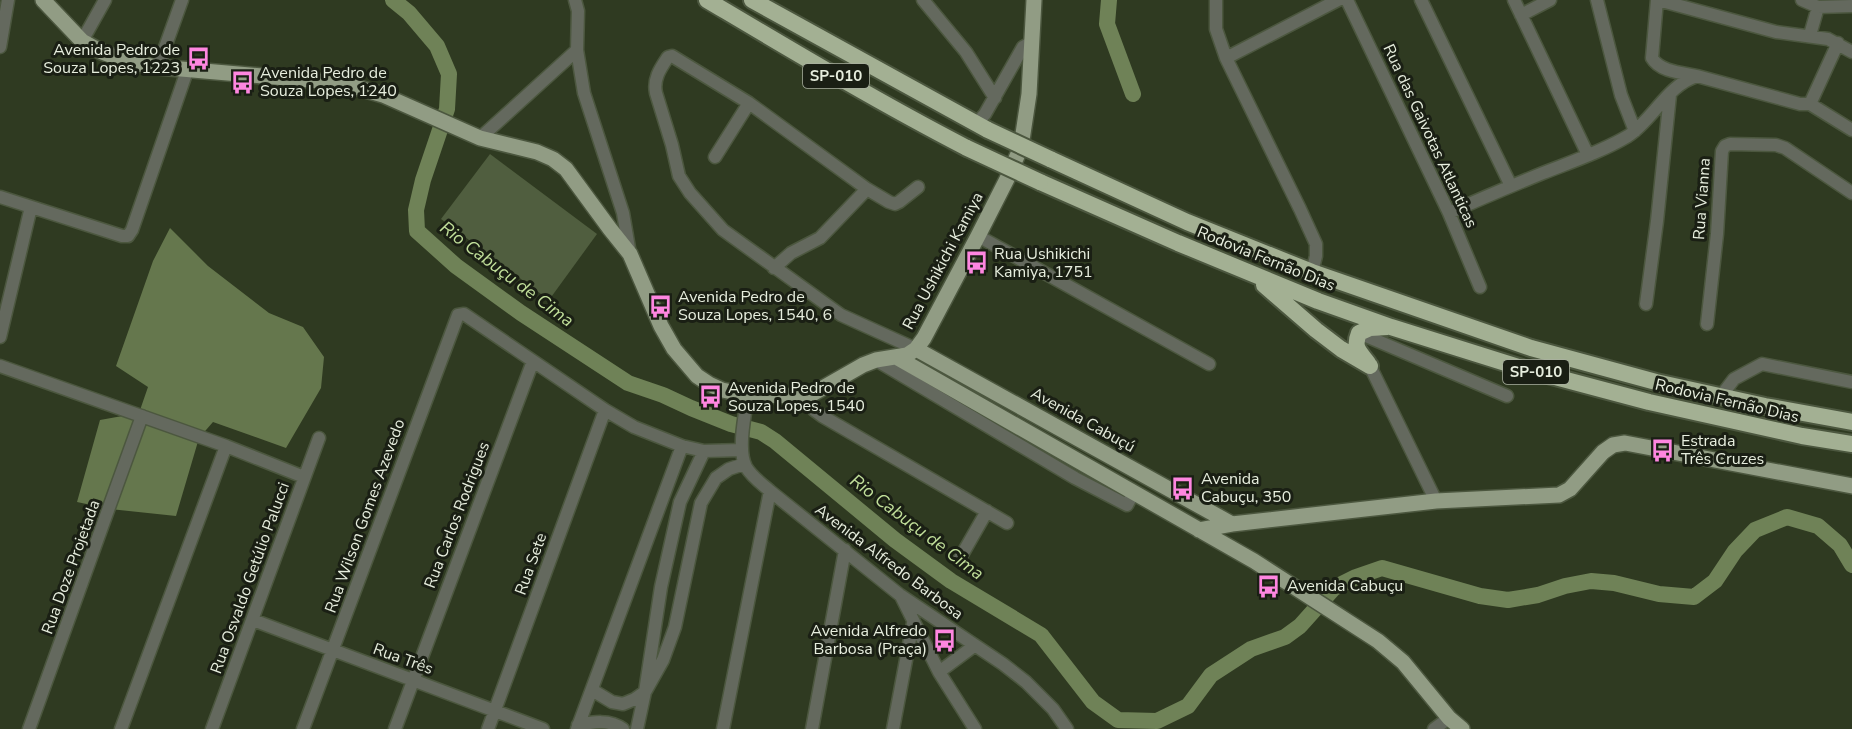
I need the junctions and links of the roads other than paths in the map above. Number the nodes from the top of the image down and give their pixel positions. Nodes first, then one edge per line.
1 (8, 0) edge
2 (43, 0) edge
3 (105, 0) edge
4 (183, 0) edge
5 (575, 0) edge
6 (707, 0) edge
7 (752, 0) edge
8 (923, 0) edge
9 (1035, 0) edge
10 (1216, 0) edge
11 (1338, 0) edge
12 (1347, 0) edge
13 (1421, 0) edge
14 (1514, 0) edge
15 (1550, 0) edge
16 (1597, 0) edge
17 (1658, 0) edge
18 (1802, 0) edge
19 (935, 6) edge
20 (1852, 6) edge
21 (1818, 7) junction
22 (1521, 15) junction
23 (1810, 35) junction
24 (82, 41) junction
25 (1032, 42) junction
26 (1838, 43) junction
27 (0, 47) edge
28 (578, 50) junction
29 (1852, 52) edge
30 (1226, 58) junction
31 (158, 67) junction
32 (188, 68) junction
33 (1697, 76) junction
34 (1670, 95) junction
35 (995, 98) junction
36 (749, 103) junction
37 (1810, 104) junction
38 (982, 127) junction
39 (1852, 130) edge
40 (1635, 131) junction
41 (480, 138) junction
42 (1588, 155) junction
43 (715, 157) dead end
44 (1511, 186) junction
45 (918, 187) dead end
46 (867, 189) junction
47 (1852, 193) edge
48 (0, 197) edge
49 (31, 207) junction
50 (1449, 213) junction
51 (978, 236) junction
52 (630, 254) junction
53 (774, 267) junction
54 (1248, 272) junction
55 (1312, 272) junction
56 (1480, 287) dead end
57 (1646, 304) dead end
58 (1707, 324) dead end
59 (1391, 327) junction
60 (1359, 333) junction
61 (0, 337) edge
62 (916, 349) junction
63 (896, 357) junction
64 (876, 360) junction
65 (533, 361) junction
66 (1209, 364) dead end
67 (0, 366) edge
68 (1370, 366) junction
69 (1852, 382) edge
70 (748, 395) junction
71 (804, 396) junction
72 (1507, 396) dead end
73 (1721, 396) junction
74 (605, 410) junction
75 (142, 416) junction
76 (1852, 422) edge
77 (319, 438) dead end
78 (1832, 441) junction
79 (1087, 443) junction
80 (1852, 444) edge
81 (742, 445) junction
82 (226, 446) junction
83 (682, 446) junction
84 (1852, 450) edge
85 (704, 451) junction
86 (1079, 462) junction
87 (744, 464) junction
88 (304, 477) junction
89 (1075, 478) junction
90 (1852, 486) edge
91 (770, 491) junction
92 (1134, 492) junction
93 (1436, 501) junction
94 (1193, 502) junction
95 (987, 511) junction
96 (1184, 520) junction
97 (1223, 522) junction
98 (1007, 523) dead end
99 (1199, 530) junction
100 (845, 550) junction
101 (959, 560) dead end
102 (1254, 561) junction
103 (900, 595) junction
104 (253, 620) junction
105 (913, 623) junction
106 (974, 646) junction
107 (332, 650) junction
108 (939, 672) junction
109 (413, 680) junction
110 (592, 690) junction
111 (645, 692) junction
112 (495, 711) junction
113 (1449, 718) junction
114 (578, 727) edge
115 (29, 729) edge
116 (121, 729) edge
117 (212, 729) edge
118 (303, 729) edge
119 (395, 729) edge
120 (488, 729) edge
121 (543, 729) edge
122 (623, 729) edge
123 (637, 729) edge
124 (723, 729) edge
125 (812, 729) edge
126 (893, 729) edge
127 (975, 729) edge
128 (1067, 729) edge
129 (1434, 729) edge
130 (1461, 729) edge

1 - 27 street
2 - 24 main road, Rua Ushikichi Kamiya
3 - 24 street
4 - 31 street
5 - 28 street
6 - 54 highway, Rodovia Fernão Dias / SP-010, bridge
7 - 38 highway, Rodovia Fernão Dias / SP-010
8 - 19 street
9 - 25 main road, Rua Ushikichi Kamiya
10 - 30 street
11 - 30 street
12 - 50 street, Rua das Gaivotas Atlanticas
13 - 44 street
14 - 22 street
15 - 22 street
16 - 40 street
17 - 23 street
17 - 33 street
18 - 21 street
19 - 35 street
20 - 21 street
21 - 23 street
22 - 42 street
23 - 26 street
24 - 31 main road, Rua Ushikichi Kamiya
25 - 35 street
25 - 51 main road, Rua Ushikichi Kamiya
26 - 29 street
26 - 37 street
28 - 41 street
28 - 52 street
30 - 55 street
31 - 32 main road, Rua Ushikichi Kamiya
32 - 41 main road, Rua Ushikichi Kamiya
32 - 49 street
33 - 34 street
33 - 37 street
34 - 40 street
34 - 57 street
35 - 38 street
36 - 43 street
36 - 46 street
36 - 53 street
37 - 39 street
38 - 55 highway, Rodovia Fernão Dias / SP-010, bridge
40 - 42 street
41 - 52 main road, Rua Ushikichi Kamiya
42 - 44 street
44 - 50 street
45 - 46 street
46 - 53 street
47 - 58 street, Rua Vianna
48 - 49 street
49 - 61 street
50 - 56 street, Rua das Gaivotas Atlanticas
51 - 62 main road, Rua Ushikichi Kamiya
51 - 66 street
52 - 70 main road, Rua Ushikichi Kamiya
53 - 62 street
54 - 59 highway, Rodovia Fernão Dias / SP-010
54 - 68 highway
55 - 73 highway, Rodovia Fernão Dias / SP-010
59 - 60 highway
59 - 78 highway, Rodovia Fernão Dias / SP-010
60 - 68 highway
60 - 72 street
62 - 63 main road, Rua Ushikichi Kamiya
62 - 79 main road, Avenida Cabuçú
63 - 64 main road, Rua Ushikichi Kamiya
63 - 86 main road
64 - 71 main road, Rua Ushikichi Kamiya
64 - 89 street
65 - 74 street
65 - 107 street, Rua Wilson Gomes Azevedo
65 - 109 street, Rua Carlos Rodrigues
67 - 75 street
68 - 93 street
69 - 73 street
70 - 71 main road, Rua Ushikichi Kamiya
70 - 81 street
71 - 95 street
73 - 76 highway, Rodovia Fernão Dias / SP-010
74 - 83 street
74 - 112 street, Rua Sete
75 - 82 street
75 - 115 street, Rua Doze Projetada
77 - 88 street, Rua Osvaldo Getúlio Palucci
78 - 80 highway, Rodovia Fernão Dias / SP-010
78 - 84 highway
79 - 86 street
79 - 94 main road, Avenida Cabuçú
81 - 85 street
81 - 87 street
82 - 88 street
82 - 116 street
83 - 85 street
83 - 110 street
85 - 111 street
86 - 89 street
86 - 92 main road
87 - 91 street, Avenida Alfredo Barbosa
87 - 111 street
88 - 104 street, Rua Osvaldo Getúlio Palucci
89 - 92 street
90 - 93 main road
91 - 100 street, Avenida Alfredo Barbosa
91 - 124 street
92 - 96 main road
93 - 97 main road
94 - 96 main road
94 - 97 main road, Avenida Cabuçú
95 - 98 street
95 - 101 street
96 - 99 main road
97 - 99 main road
97 - 102 main road
99 - 102 main road
100 - 103 street, Avenida Alfredo Barbosa
100 - 125 street
102 - 113 main road
103 - 105 street
103 - 106 street, Avenida Alfredo Barbosa
104 - 107 street, Rua Três
104 - 117 street, Rua Osvaldo Getúlio Palucci
105 - 108 street
105 - 126 street
106 - 108 street
106 - 128 street, Avenida Alfredo Barbosa
107 - 109 street, Rua Três
107 - 118 street, Rua Wilson Gomes Azevedo
108 - 127 street
109 - 112 street, Rua Três
109 - 119 street, Rua Carlos Rodrigues
110 - 111 street
110 - 114 street
111 - 123 street
112 - 120 street, Rua Sete
112 - 121 street, Rua Três
113 - 129 street
113 - 130 main road
114 - 122 street

